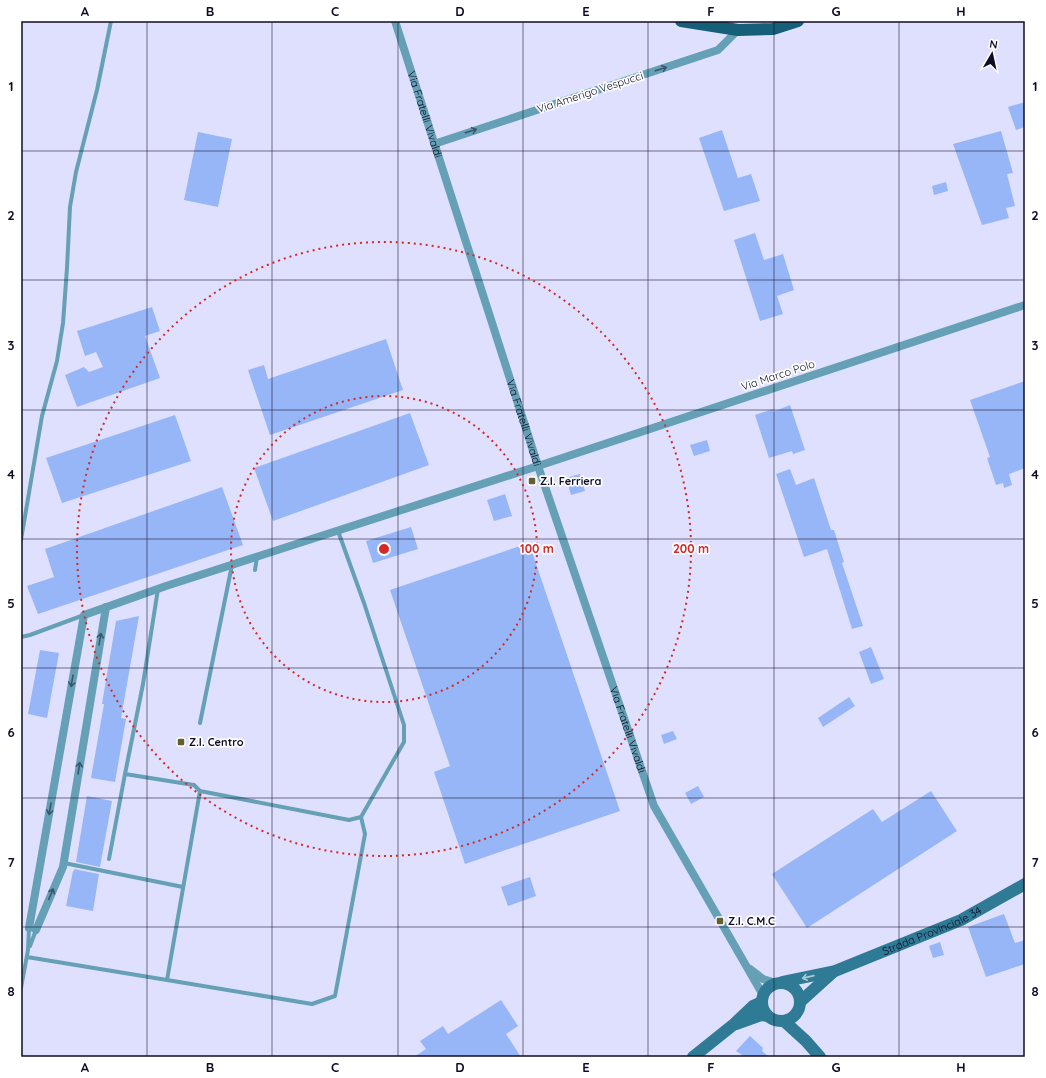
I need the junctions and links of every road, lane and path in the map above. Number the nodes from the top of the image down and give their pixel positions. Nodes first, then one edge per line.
1 (111, 21) edge
2 (395, 21) edge
3 (681, 21) edge
4 (798, 21) edge
5 (738, 30) junction
6 (434, 144) junction
7 (1025, 305) edge
8 (538, 466) junction
9 (338, 531) junction
10 (21, 540) edge
11 (257, 557) junction
12 (232, 565) junction
13 (255, 570) dead end
14 (158, 589) junction
15 (106, 607) junction
16 (84, 615) junction
17 (21, 637) edge
18 (200, 723) dead end
19 (125, 774) junction
20 (200, 791) junction
21 (361, 816) junction
22 (109, 859) dead end
23 (63, 862) junction
24 (1025, 884) edge
25 (183, 887) junction
26 (33, 929) junction
27 (28, 950) junction
28 (27, 957) junction
29 (746, 967) junction
30 (835, 971) junction
31 (167, 980) junction
32 (779, 983) junction
33 (21, 988) edge
34 (762, 999) junction
35 (800, 1005) junction
36 (768, 1016) junction
37 (784, 1021) junction
38 (733, 1025) junction
39 (806, 1041) junction
40 (693, 1057) edge
41 (820, 1057) edge

1 - 10 lane
2 - 6 street, Via Fratelli Vivaldi
3 - 5 main road
4 - 5 main road
6 -> 5 street, Via Amerigo Vespucci
6 - 8 street, Via Fratelli Vivaldi
7 - 8 street, Via Marco Polo
8 - 9 street, Via Marco Polo
8 - 29 street, Via Fratelli Vivaldi
9 - 11 street, Via Marco Polo
9 - 21 lane
11 - 12 street, Via Marco Polo
11 - 13 lane
12 - 14 street, Via Marco Polo
12 - 18 lane
14 - 15 street, Via Marco Polo
14 - 19 lane
15 - 16 street, Via Marco Polo
23 -> 15 street
16 - 17 lane
16 -> 26 street
19 - 20 lane
19 - 22 lane
20 - 21 lane
20 - 25 lane
21 - 31 lane
23 - 25 lane
26 -> 23 street
24 - 30 main road, Strada Provinciale 34
25 - 31 lane
26 - 27 lane
26 - 27 lane
27 - 28 lane
28 - 31 lane
28 - 33 lane
29 - 32 street, Via Fratelli Vivaldi
29 - 34 street, Via Fratelli Vivaldi
30 -> 32 main road, Strada Provinciale 34
30 - 35 main road, Strada Provinciale 34
32 - 34 main road
32 - 35 main road
34 - 36 main road
34 - 38 main road
35 - 37 main road
35 - 39 main road
36 - 37 main road
36 - 38 main road
37 - 39 main road
38 - 40 main road
39 - 41 main road

